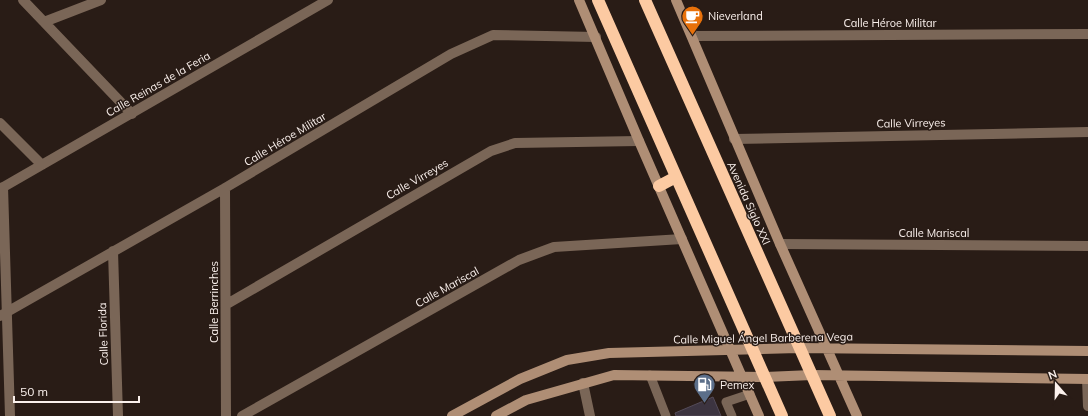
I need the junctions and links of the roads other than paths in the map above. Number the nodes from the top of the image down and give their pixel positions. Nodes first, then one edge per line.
1 (23, 0) edge
2 (101, 0) edge
3 (328, 0) edge
4 (579, 0) edge
5 (598, 0) edge
6 (644, 0) edge
7 (676, 0) edge
8 (44, 22) junction
9 (1088, 34) edge
10 (692, 36) junction
11 (596, 37) junction
12 (132, 114) junction
13 (0, 122) edge
14 (1088, 132) edge
15 (734, 139) junction
16 (639, 141) junction
17 (42, 165) junction
18 (676, 177) junction
19 (659, 186) junction
20 (2, 188) edge
21 (226, 188) junction
22 (682, 239) junction
23 (780, 244) junction
24 (1088, 246) edge
25 (112, 251) junction
26 (227, 304) junction
27 (4, 314) edge
28 (798, 348) junction
29 (826, 348) junction
30 (729, 349) junction
31 (752, 349) junction
32 (1088, 351) edge
33 (650, 375) junction
34 (812, 375) junction
35 (839, 375) junction
36 (742, 376) junction
37 (765, 377) junction
38 (1088, 379) edge
39 (583, 383) junction
40 (750, 394) junction
41 (1088, 406) edge
42 (10, 416) edge
43 (118, 416) edge
44 (226, 416) edge
45 (242, 416) edge
46 (452, 416) edge
47 (496, 416) edge
48 (590, 416) edge
49 (666, 416) edge
50 (732, 416) edge
51 (759, 416) edge
52 (782, 416) edge
53 (830, 416) edge
54 (857, 416) edge

1 - 8 street
2 - 8 street
3 - 12 street, Calle Reinas de la Feria
4 - 11 street
5 - 18 highway
6 - 28 highway, Avenida Siglo XXI
7 - 10 street, Avenida Siglo XXI
8 - 12 street
9 - 10 street, Calle Héroe Militar
10 - 15 street, Avenida Siglo XXI
11 - 16 street
11 - 21 street, Calle Héroe Militar
12 - 17 street, Calle Reinas de la Feria
13 - 17 street
14 - 15 street, Calle Virreyes
15 - 23 street, Avenida Siglo XXI
16 - 19 street
16 - 26 street, Calle Virreyes
17 - 20 street, Calle Reinas de la Feria
18 - 19 highway
18 - 31 highway
19 - 22 street
20 - 27 street
21 - 25 street, Calle Héroe Militar
21 - 26 street, Calle Berrinches
22 - 30 street
22 - 45 street, Calle Mariscal
23 - 24 street, Calle Mariscal
23 - 29 street, Avenida Siglo XXI
25 - 27 street, Calle Héroe Militar
25 - 43 street, Calle Florida
26 - 44 street, Calle Berrinches
27 - 42 street
28 - 29 street, Calle Miguel Ángel Barberena Vega
28 - 31 street, Calle Miguel Ángel Barberena Vega
28 - 34 highway, Avenida Siglo XXI
29 - 32 street, Calle Miguel Ángel Barberena Vega
29 - 35 street, Avenida Siglo XXI
30 - 31 street, Calle Miguel Ángel Barberena Vega
30 - 36 street
30 - 46 street, Calle Miguel Ángel Barberena Vega
31 - 37 highway
33 - 36 street
33 - 39 street
33 - 49 lane
34 - 35 street
34 - 37 street
34 - 53 highway, Avenida Siglo XXI
35 - 38 street
35 - 54 street, Avenida Siglo XXI
36 - 37 street
36 - 40 street
37 - 52 highway
38 - 41 street
39 - 47 street
39 - 48 street
40 - 50 lane
40 - 51 street

